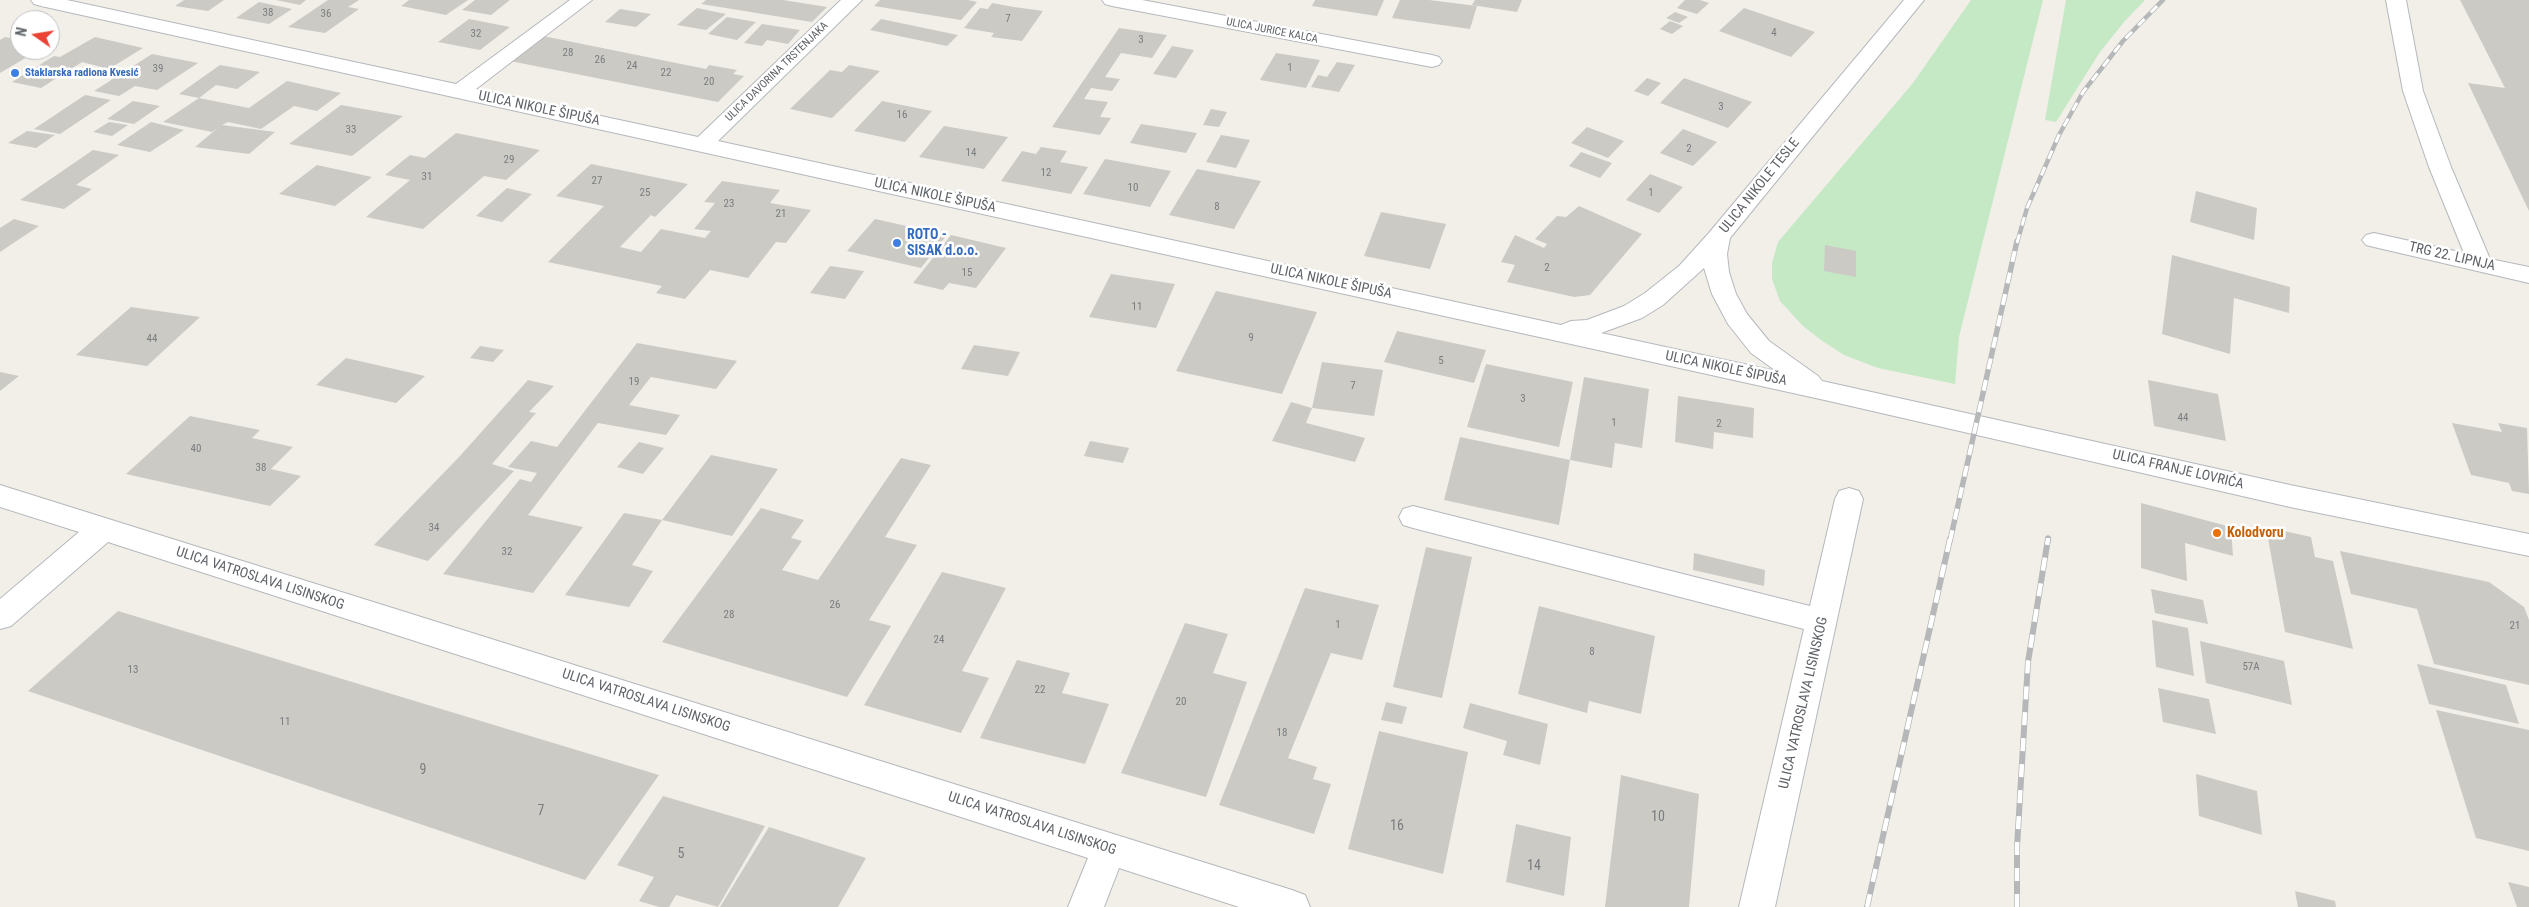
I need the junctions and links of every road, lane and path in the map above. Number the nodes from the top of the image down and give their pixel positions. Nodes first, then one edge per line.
1 (41, 0) edge
2 (582, 0) edge
3 (852, 0) edge
4 (1112, 0) edge
5 (1914, 0) edge
6 (2396, 0) edge
7 (1432, 62) dead end
8 (460, 92) junction
9 (702, 145) junction
10 (1718, 238) junction
11 (2374, 240) dead end
12 (2480, 263) junction
13 (2529, 275) edge
14 (1546, 329) junction
15 (1828, 392) junction
16 (0, 496) edge
17 (1849, 499) dead end
18 (1413, 517) dead end
19 (103, 529) junction
20 (2490, 537) junction
21 (2529, 545) edge
22 (2529, 556) edge
23 (0, 617) edge
24 (1822, 620) junction
25 (1109, 848) junction
26 (1086, 907) edge
27 (1292, 907) edge
28 (1757, 907) edge

1 - 8 street, ULICA NIKOLE ŠIPUŠA
2 - 8 street
3 - 9 street, ULICA DAVORINA TRSTENJAKA
4 - 7 street, ULICA JURICE KALCA
5 - 10 street, ULICA NIKOLE TESLE
6 - 12 street
8 - 9 street, ULICA NIKOLE ŠIPUŠA
9 - 14 street, ULICA NIKOLE ŠIPUŠA
10 - 14 street
10 - 15 street, ULICA NIKOLE TESLE
11 - 12 street, TRG 22. LIPNJA
12 - 13 street, TRG 22. LIPNJA
14 - 15 street, ULICA NIKOLE ŠIPUŠA
15 - 20 street, ULICA FRANJE LOVRIĆA
16 - 19 street, ULICA VATROSLAVA LISINSKOG
17 - 24 street, ULICA VATROSLAVA LISINSKOG
18 - 24 street
19 - 23 street
19 - 25 street, ULICA VATROSLAVA LISINSKOG
20 - 21 street, ULICA FRANJE LOVRIĆA
20 - 22 street
24 - 28 street, ULICA VATROSLAVA LISINSKOG
25 - 26 street
25 - 27 street, ULICA VATROSLAVA LISINSKOG

